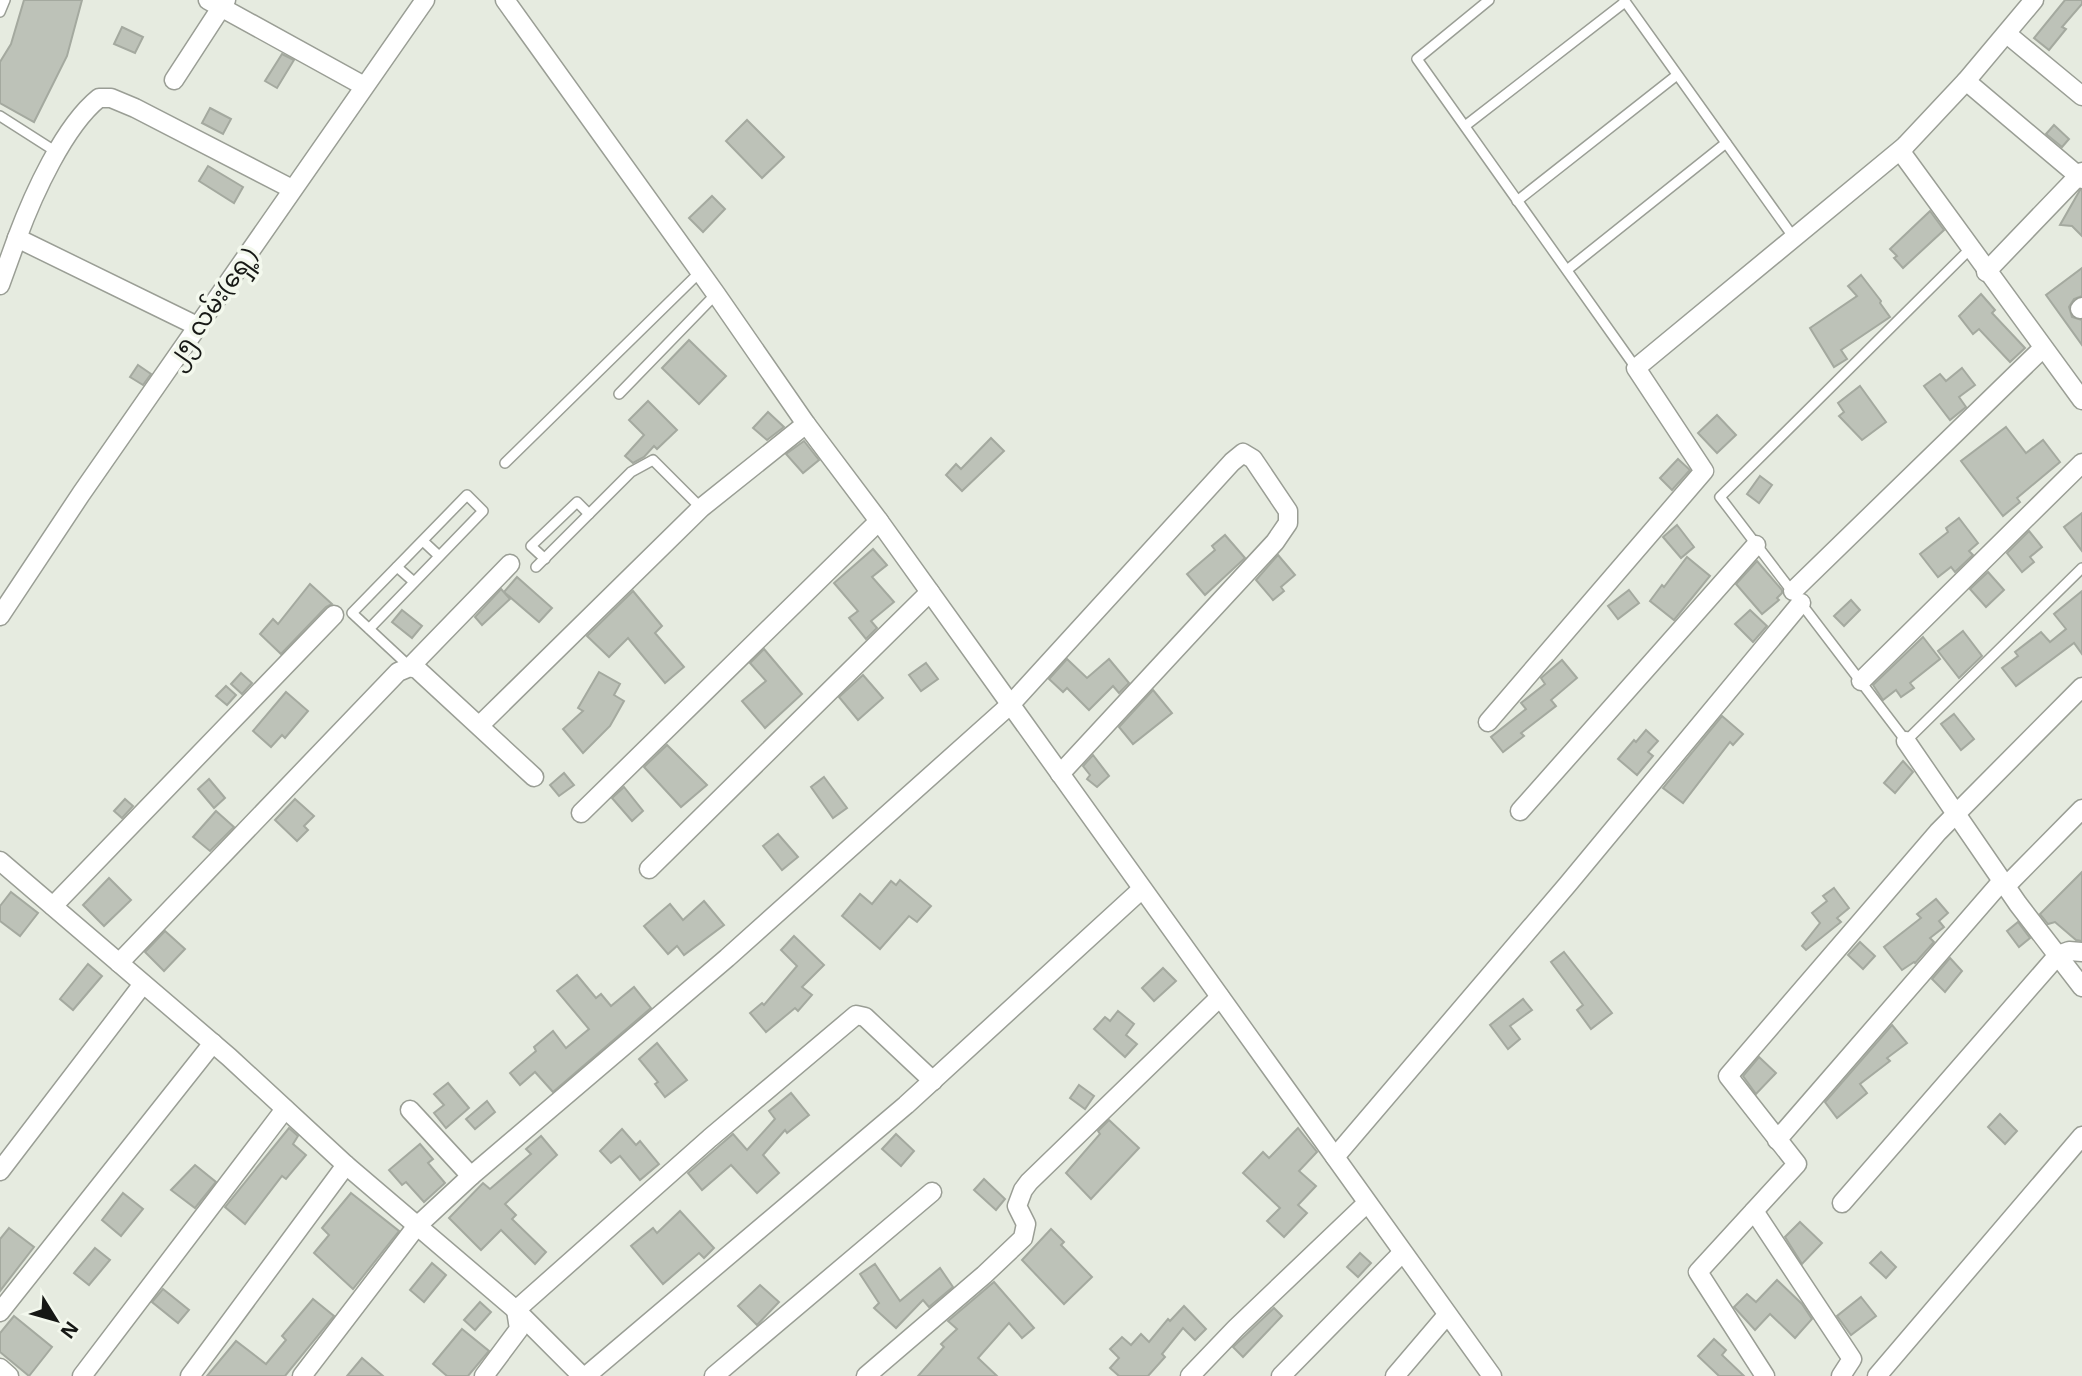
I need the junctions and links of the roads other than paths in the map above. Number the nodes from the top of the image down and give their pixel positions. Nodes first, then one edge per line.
1 (5, 0) edge
2 (425, 0) edge
3 (505, 0) edge
4 (1489, 0) edge
5 (2034, 0) edge
6 (1624, 1) edge
7 (218, 3) edge
8 (0, 12) edge
9 (2007, 34) junction
10 (1677, 75) junction
11 (174, 80) dead end
12 (1966, 81) junction
13 (365, 86) junction
14 (2082, 96) edge
15 (0, 116) edge
16 (1465, 126) junction
17 (1726, 143) junction
18 (1905, 146) junction
19 (58, 153) junction
20 (2081, 176) edge
21 (292, 189) junction
22 (1517, 201) junction
23 (17, 238) junction
24 (1794, 238) junction
25 (1970, 249) junction
26 (1991, 267) junction
27 (1567, 270) junction
28 (700, 272) junction
29 (0, 285) edge
30 (716, 294) junction
31 (197, 326) junction
32 (2043, 348) junction
33 (1636, 368) junction
34 (619, 394) dead end
35 (2082, 400) edge
36 (806, 424) junction
37 (505, 463) dead end
38 (2082, 463) edge
39 (701, 508) junction
40 (589, 514) junction
41 (879, 521) junction
42 (423, 541) junction
43 (1756, 545) junction
44 (439, 556) junction
45 (545, 559) junction
46 (510, 564) dead end
47 (397, 567) junction
48 (536, 567) dead end
49 (2082, 568) edge
50 (414, 582) junction
51 (930, 592) junction
52 (1797, 597) junction
53 (334, 615) dead end
54 (0, 617) edge
55 (369, 629) junction
56 (410, 667) junction
57 (1860, 681) junction
58 (2082, 687) edge
59 (1011, 704) junction
60 (1488, 722) dead end
61 (480, 725) junction
62 (1906, 741) junction
63 (1060, 774) junction
64 (534, 777) dead end
65 (2082, 810) edge
66 (1520, 811) dead end
67 (581, 813) dead end
68 (1957, 815) junction
69 (0, 861) edge
70 (649, 869) dead end
71 (2004, 883) junction
72 (1142, 889) junction
73 (53, 906) junction
74 (2082, 952) edge
75 (2058, 955) junction
76 (119, 963) junction
77 (144, 984) junction
78 (2082, 987) edge
79 (1220, 997) junction
80 (213, 1043) junction
81 (933, 1081) junction
82 (285, 1109) junction
83 (410, 1110) dead end
84 (2082, 1136) edge
85 (1777, 1140) junction
86 (1335, 1157) junction
87 (346, 1165) junction
88 (0, 1171) edge
89 (471, 1176) junction
90 (932, 1192) dead end
91 (1367, 1203) junction
92 (1842, 1203) dead end
93 (1754, 1211) junction
94 (416, 1227) junction
95 (1402, 1253) junction
96 (516, 1310) junction
97 (0, 1312) edge
98 (1447, 1315) junction
99 (0, 1368) edge
100 (9, 1376) edge
101 (82, 1376) edge
102 (190, 1376) edge
103 (302, 1376) edge
104 (484, 1376) edge
105 (584, 1376) edge
106 (714, 1376) edge
107 (866, 1376) edge
108 (1190, 1376) edge
109 (1281, 1376) edge
110 (1395, 1376) edge
111 (1492, 1376) edge
112 (1765, 1376) edge
113 (1841, 1376) edge
114 (1877, 1376) edge

1 - 8 lane
2 - 13 street, ၂၅ လမ်း(ရှေ့)
3 - 28 street
4 - 16 lane
5 - 9 street
6 - 10 lane
6 - 16 lane
7 - 11 street
7 - 13 street
9 - 12 street
9 - 14 street
10 - 17 lane
10 - 22 lane
12 - 18 street
12 - 20 street
13 - 21 street, ၂၅ လမ်း(ရှေ့)
15 - 19 lane
16 - 22 lane
17 - 24 lane
17 - 27 lane
18 - 24 street
18 - 25 street
19 - 21 street
19 - 23 street
20 - 26 street
21 - 31 street, ၂၅ လမ်း(ရှေ့)
22 - 27 lane
23 - 29 street
23 - 31 street
24 - 33 street
25 - 26 street
25 - 43 lane
26 - 32 street
27 - 33 lane
28 - 30 street
28 - 37 lane
30 - 34 lane
30 - 36 street
31 - 54 street, ၂၅ လမ်း(ရှေ့)
32 - 35 street
32 - 52 street
33 - 60 street
36 - 39 street
36 - 41 street
38 - 57 street
39 - 40 lane
39 - 61 street
40 - 45 lane
40 - 45 lane
41 - 51 street
41 - 67 street
42 - 44 lane
42 - 44 lane
42 - 47 lane
43 - 52 lane
43 - 66 street
44 - 50 lane
45 - 48 lane
46 - 56 street
47 - 50 lane
47 - 55 lane
49 - 62 lane
50 - 55 lane
51 - 59 street
51 - 70 street
52 - 57 lane
52 - 86 street
53 - 73 street
55 - 56 lane
56 - 61 street
56 - 76 street
57 - 62 lane
58 - 68 street
59 - 63 street
59 - 63 street
59 - 89 street
61 - 64 street
62 - 68 street
63 - 72 street
65 - 71 street
68 - 71 street
68 - 85 street
69 - 73 street
71 - 75 street
71 - 85 street
72 - 79 street
72 - 81 street
73 - 76 street
74 - 75 street
75 - 78 street
75 - 92 street
76 - 77 street
77 - 80 street
77 - 88 street
79 - 86 street
79 - 107 street
80 - 82 street
80 - 97 street
81 - 96 street
81 - 105 street
82 - 87 street
82 - 101 street
83 - 89 street
84 - 114 street
85 - 93 street
86 - 91 street
87 - 94 street
87 - 102 street
89 - 94 street
90 - 106 street
91 - 95 street
91 - 108 street
93 - 112 street
93 - 113 street
94 - 96 street
94 - 103 street
95 - 98 street
95 - 109 street
96 - 104 street
96 - 105 street
98 - 110 street
98 - 111 street
99 - 100 street

